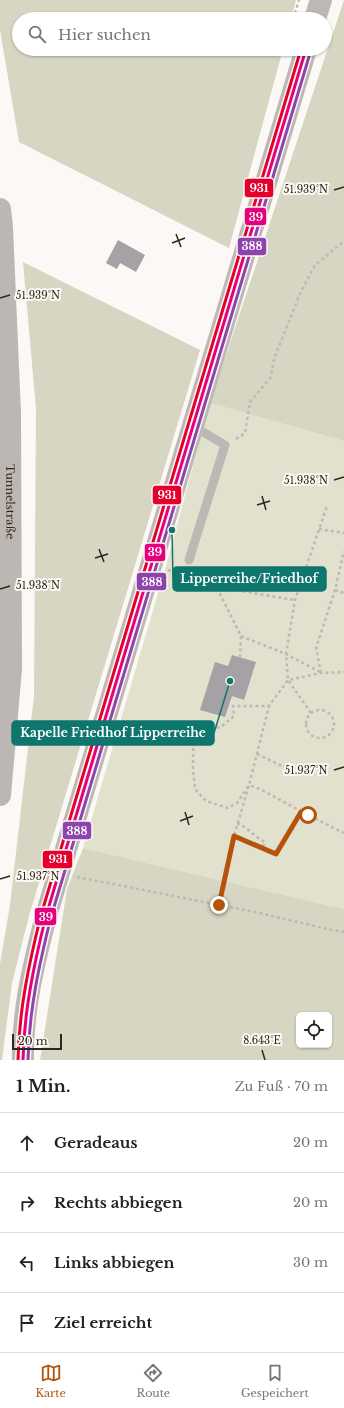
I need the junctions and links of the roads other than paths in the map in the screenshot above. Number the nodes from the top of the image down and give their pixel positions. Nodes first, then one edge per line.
1 (321, 0) edge
2 (317, 12) edge
3 (304, 56) edge
4 (0, 209) edge
5 (194, 426) junction
6 (190, 560) dead end
7 (0, 795) edge
8 (23, 1060) edge

1 - 2 street
3 - 5 street
4 - 7 main road, Tunnelstraße
5 - 6 lane
5 - 8 street

